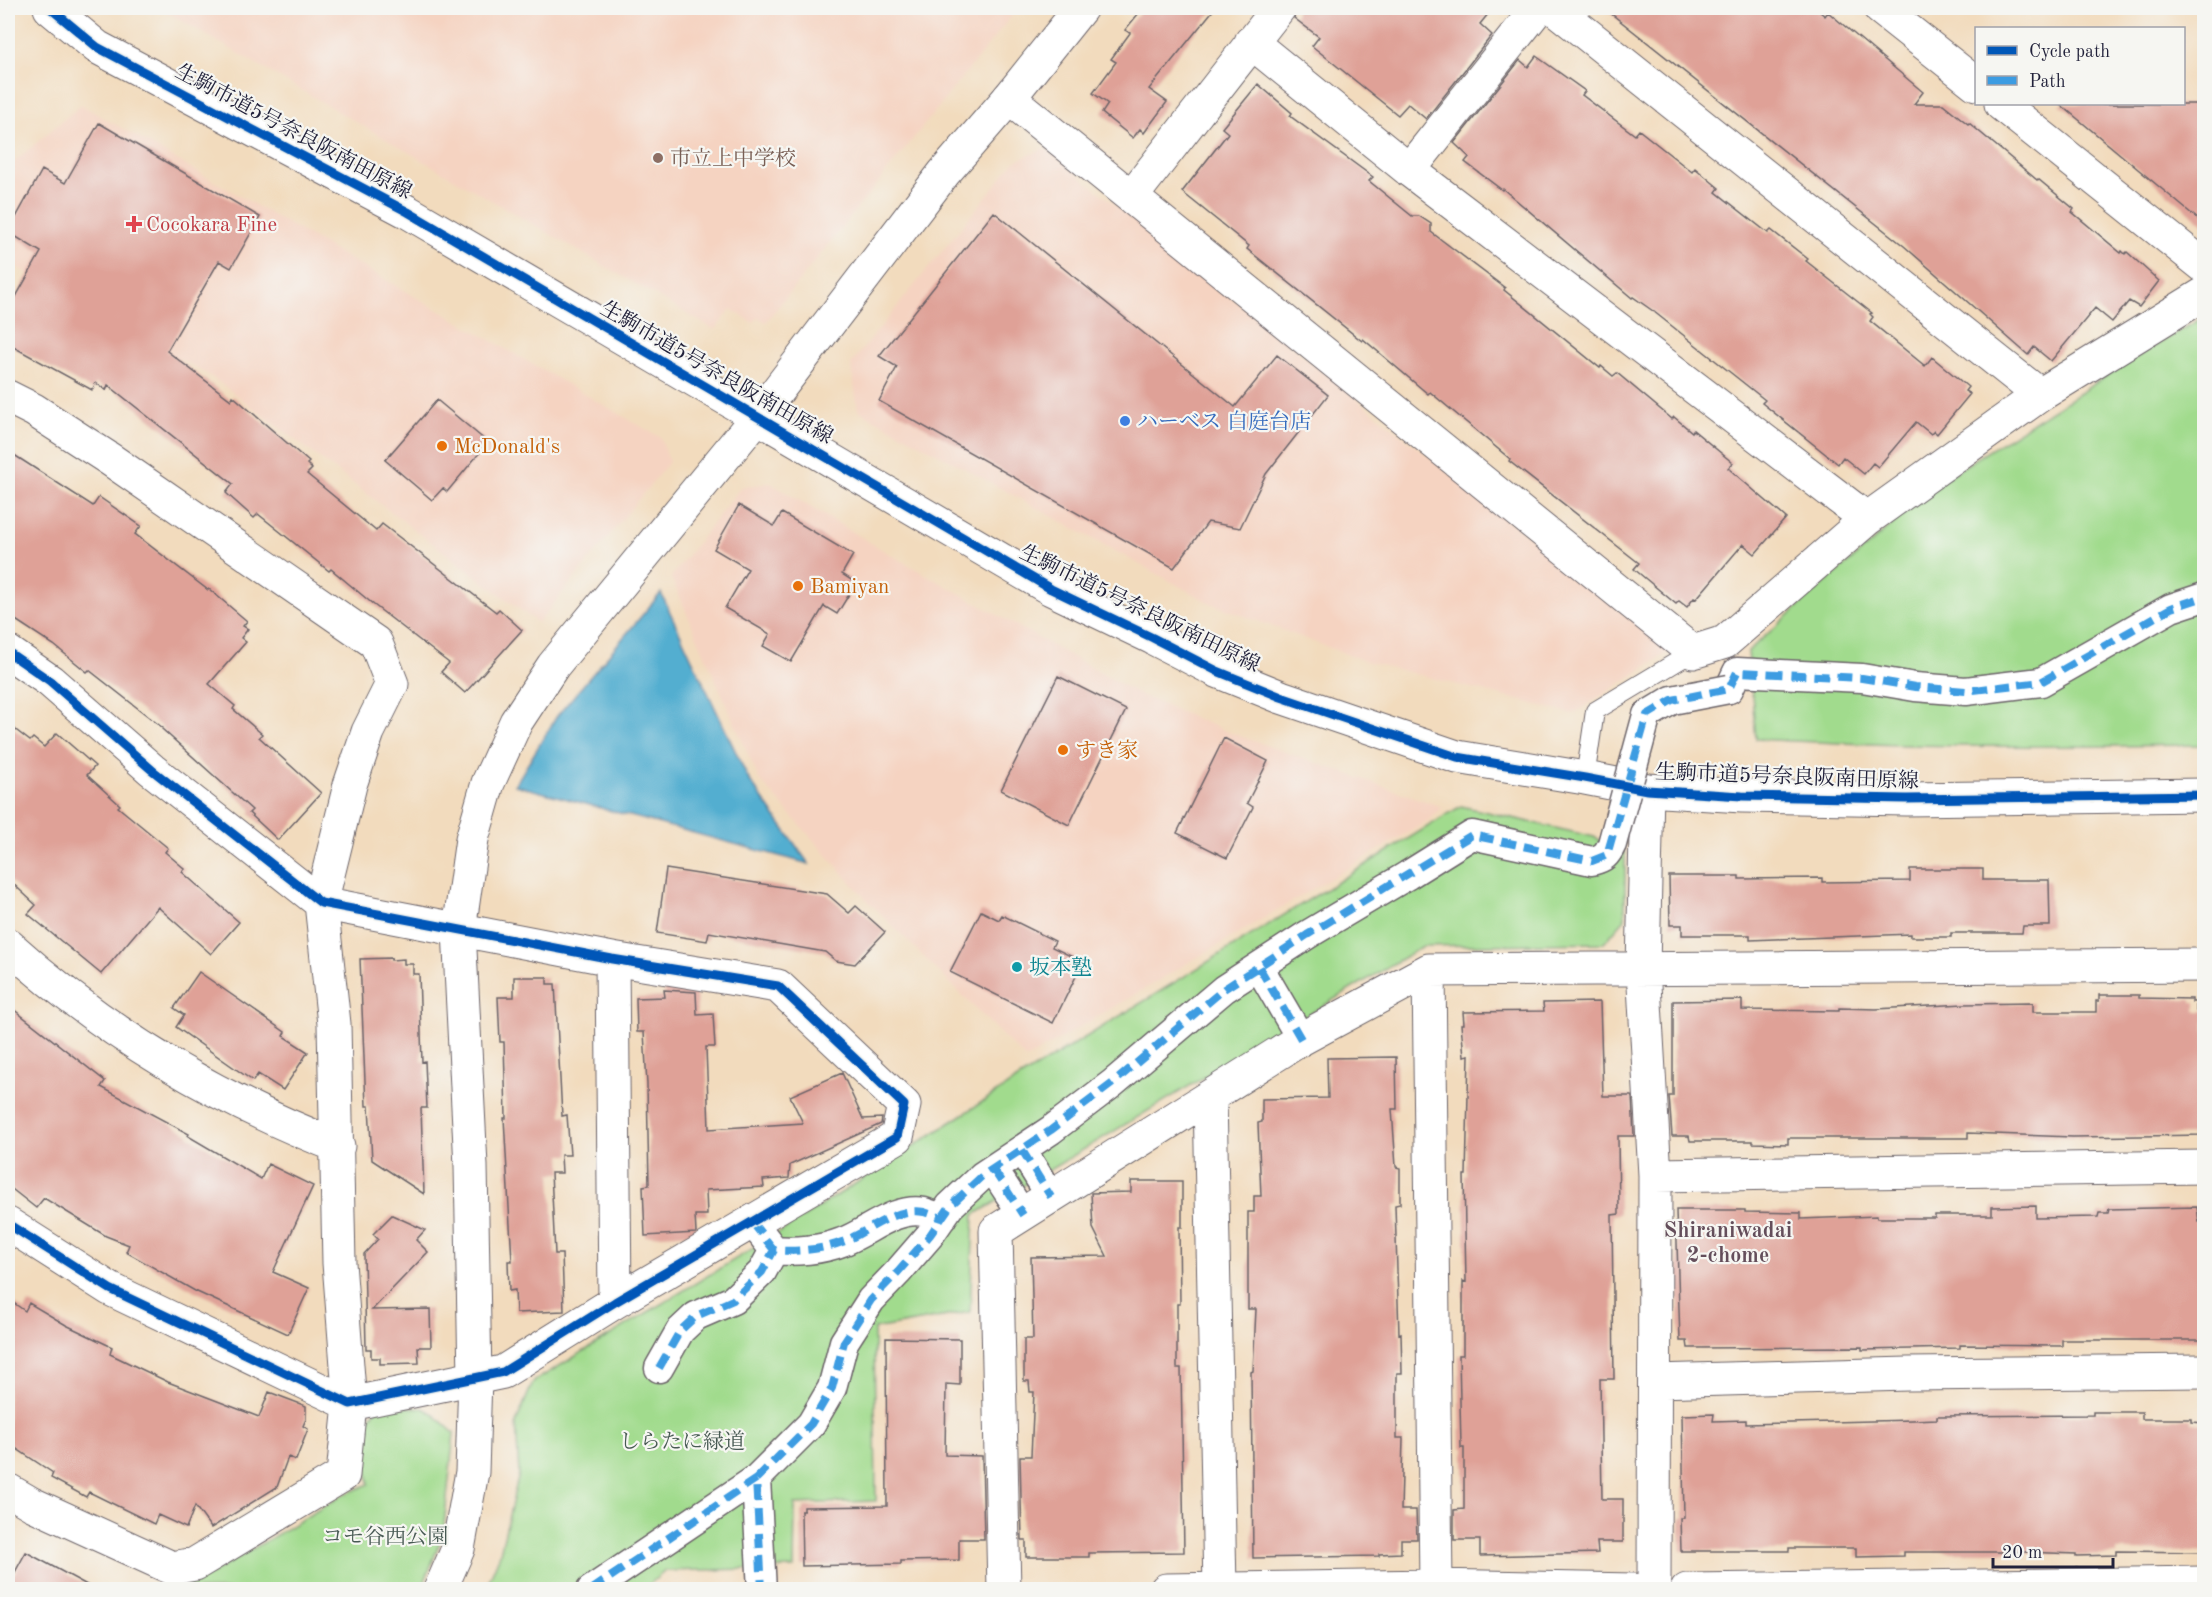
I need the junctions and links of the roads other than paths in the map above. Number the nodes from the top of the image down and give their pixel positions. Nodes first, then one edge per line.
1 (50, 8) edge
2 (1081, 8) edge
3 (1279, 8) edge
4 (1538, 8) edge
5 (1554, 8) edge
6 (1880, 8) edge
7 (1251, 42) junction
8 (1975, 82) edge
9 (1009, 98) junction
10 (2002, 105) edge
11 (1409, 170) junction
12 (1132, 196) junction
13 (2205, 266) edge
14 (2205, 294) edge
15 (2040, 395) junction
16 (8, 397) edge
17 (758, 416) junction
18 (1867, 519) junction
19 (2205, 597) edge
20 (1725, 642) junction
21 (8, 652) edge
22 (1693, 652) junction
23 (1733, 680) junction
24 (1585, 778) junction
25 (1647, 790) junction
26 (2205, 795) edge
27 (321, 903) junction
28 (459, 930) junction
29 (8, 945) edge
30 (612, 959) junction
31 (2205, 965) edge
32 (1259, 967) junction
33 (1643, 968) junction
34 (1430, 970) junction
35 (1301, 1039) junction
36 (1210, 1097) junction
37 (338, 1146) junction
38 (1022, 1150) junction
39 (2205, 1167) edge
40 (993, 1169) junction
41 (1655, 1175) junction
42 (1051, 1197) junction
43 (1023, 1215) junction
44 (942, 1218) junction
45 (752, 1222) junction
46 (8, 1224) edge
47 (774, 1250) junction
48 (615, 1302) junction
49 (659, 1368) dead end
50 (2205, 1371) edge
51 (475, 1378) junction
52 (1656, 1381) junction
53 (350, 1404) junction
54 (756, 1479) junction
55 (8, 1490) edge
56 (2205, 1583) edge
57 (1436, 1586) junction
58 (1220, 1588) edge
59 (440, 1590) edge
60 (591, 1590) edge
61 (762, 1590) edge
62 (1004, 1590) edge
63 (1166, 1590) edge
64 (1634, 1590) edge
65 (1654, 1590) edge
66 (1686, 1590) edge

1 - 17 street, 生駒市道5号奈良阪南田原線
2 - 9 street
3 - 7 street
4 - 11 street
5 - 15 street
6 - 8 street
7 - 11 street
7 - 12 street
9 - 12 street
9 - 17 street
10 - 13 street
11 - 18 street
12 - 22 street
14 - 15 street
15 - 18 street
16 - 27 street
17 - 24 street, 生駒市道5号奈良阪南田原線
17 - 28 street
18 - 20 street
19 - 23 street
20 - 22 street
20 - 23 lane
21 - 27 street
22 - 24 lane
23 - 32 street, bridge
24 - 25 street, 生駒市道5号奈良阪南田原線
25 - 26 street, 生駒市道5号奈良阪南田原線
25 - 33 street
27 - 28 street
27 - 37 street
28 - 30 street
28 - 51 street
29 - 37 street
30 - 45 street
30 - 48 street
31 - 33 street
32 - 35 street
32 - 38 street
33 - 34 street
33 - 41 street
34 - 35 street
34 - 57 street
35 - 36 street
36 - 42 street
36 - 58 street
37 - 53 street
38 - 40 street
38 - 42 street
39 - 41 street
40 - 43 street
40 - 44 street
41 - 52 street
42 - 43 street
43 - 62 street
44 - 47 street
44 - 54 street
45 - 47 street
45 - 48 street
46 - 53 street
47 - 49 street
48 - 51 street
50 - 52 street
51 - 53 street
51 - 59 street
52 - 65 street
53 - 55 street
54 - 60 street
54 - 61 street
56 - 66 street
57 - 58 street
57 - 64 street
58 - 63 street

